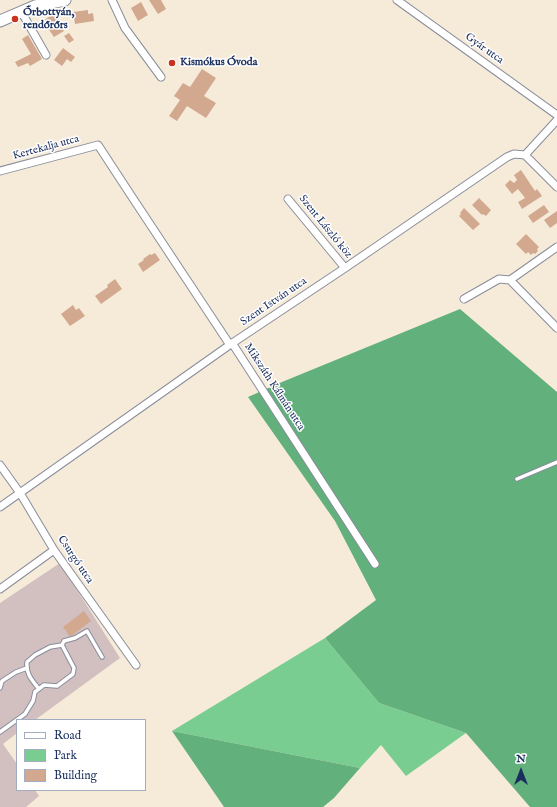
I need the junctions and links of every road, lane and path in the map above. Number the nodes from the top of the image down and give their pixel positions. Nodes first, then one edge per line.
1 (65, 0) edge
2 (112, 0) edge
3 (397, 0) edge
4 (21, 12) junction
5 (0, 21) edge
6 (46, 55) dead end
7 (160, 77) dead end
8 (557, 115) edge
9 (557, 120) edge
10 (98, 145) joint
11 (525, 155) junction
12 (0, 171) edge
13 (557, 187) edge
14 (288, 199) dead end
15 (557, 247) edge
16 (344, 268) junction
17 (510, 280) junction
18 (464, 299) dead end
19 (557, 328) edge
20 (231, 344) junction
21 (557, 462) edge
22 (0, 465) edge
23 (517, 480) dead end
24 (20, 493) junction
25 (0, 507) edge
26 (54, 550) junction
27 (376, 564) dead end
28 (0, 589) edge
29 (62, 645) junction
30 (102, 657) dead end
31 (136, 665) dead end
32 (27, 668) junction
33 (0, 688) edge
34 (39, 689) junction
35 (18, 719) edge
36 (16, 720) edge
37 (0, 732) edge

1 - 4 main road
2 - 7 street
3 - 8 street, Gyár utca
4 - 5 main road
4 - 6 street
9 - 11 street
10 - 12 street, Kertekalja utca
10 - 20 street, Mikszáth Kálmán utca
11 - 13 street
11 - 16 street, Szent István utca
14 - 16 street, Szent László köz
15 - 17 street
16 - 20 street, Szent István utca
17 - 18 street
17 - 19 street
20 - 24 street, Szent István utca
20 - 27 street, Mikszáth Kálmán utca
21 - 23 lane
22 - 24 street, Csurgó utca
24 - 25 street, Szent István utca
24 - 26 street, Csurgó utca
26 - 28 street
26 - 31 street, Csurgó utca
29 - 30 lane
29 - 32 lane
29 - 34 lane
32 - 33 lane
32 - 34 lane
34 - 35 lane
36 - 37 lane

